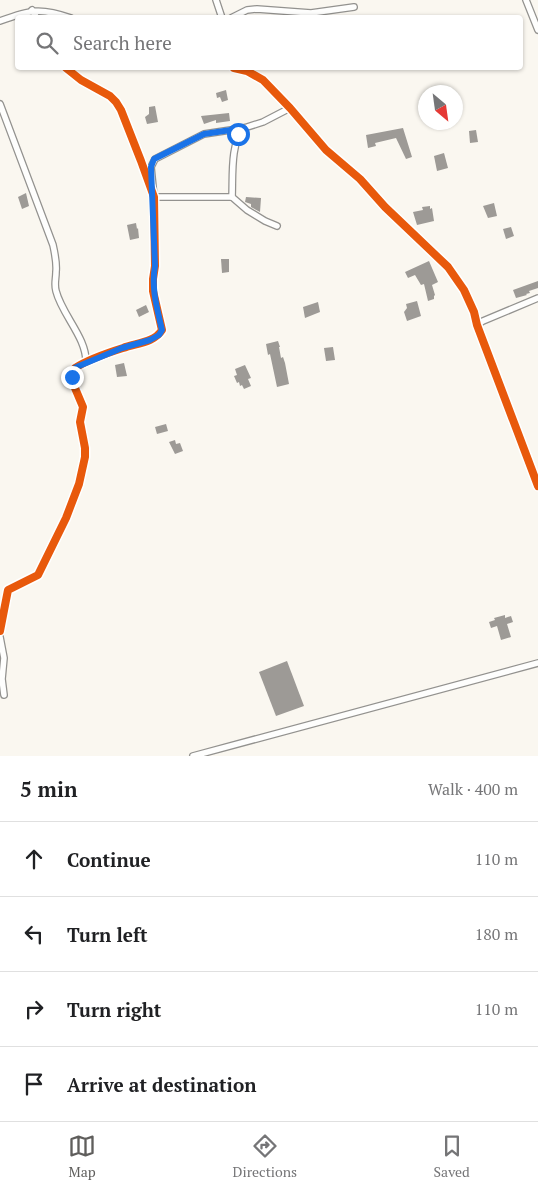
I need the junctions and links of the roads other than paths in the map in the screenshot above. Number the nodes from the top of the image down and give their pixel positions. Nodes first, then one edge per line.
1 (216, 0) edge
2 (526, 0) edge
3 (354, 7) dead end
4 (32, 10) junction
5 (19, 15) edge
6 (35, 15) edge
7 (61, 15) edge
8 (221, 15) edge
9 (237, 15) edge
10 (15, 16) edge
11 (0, 22) edge
12 (538, 30) edge
13 (68, 70) edge
14 (243, 70) edge
15 (0, 104) edge
16 (290, 108) junction
17 (244, 128) junction
18 (154, 196) junction
19 (232, 197) junction
20 (278, 226) dead end
21 (538, 298) edge
22 (477, 325) junction
23 (86, 362) junction
24 (538, 486) edge
25 (0, 631) edge
26 (0, 638) edge
27 (538, 663) edge
28 (4, 695) dead end
29 (194, 756) edge

1 - 8 street
2 - 12 street
3 - 9 street
4 - 5 street
4 - 6 street
4 - 7 street
10 - 11 street
13 - 18 street
14 - 16 street
15 - 23 street
16 - 17 street
16 - 22 street
17 - 18 street
17 - 19 street
18 - 19 street
18 - 23 street
19 - 20 street
21 - 22 street
22 - 24 street
23 - 25 street
26 - 28 street
27 - 29 street

